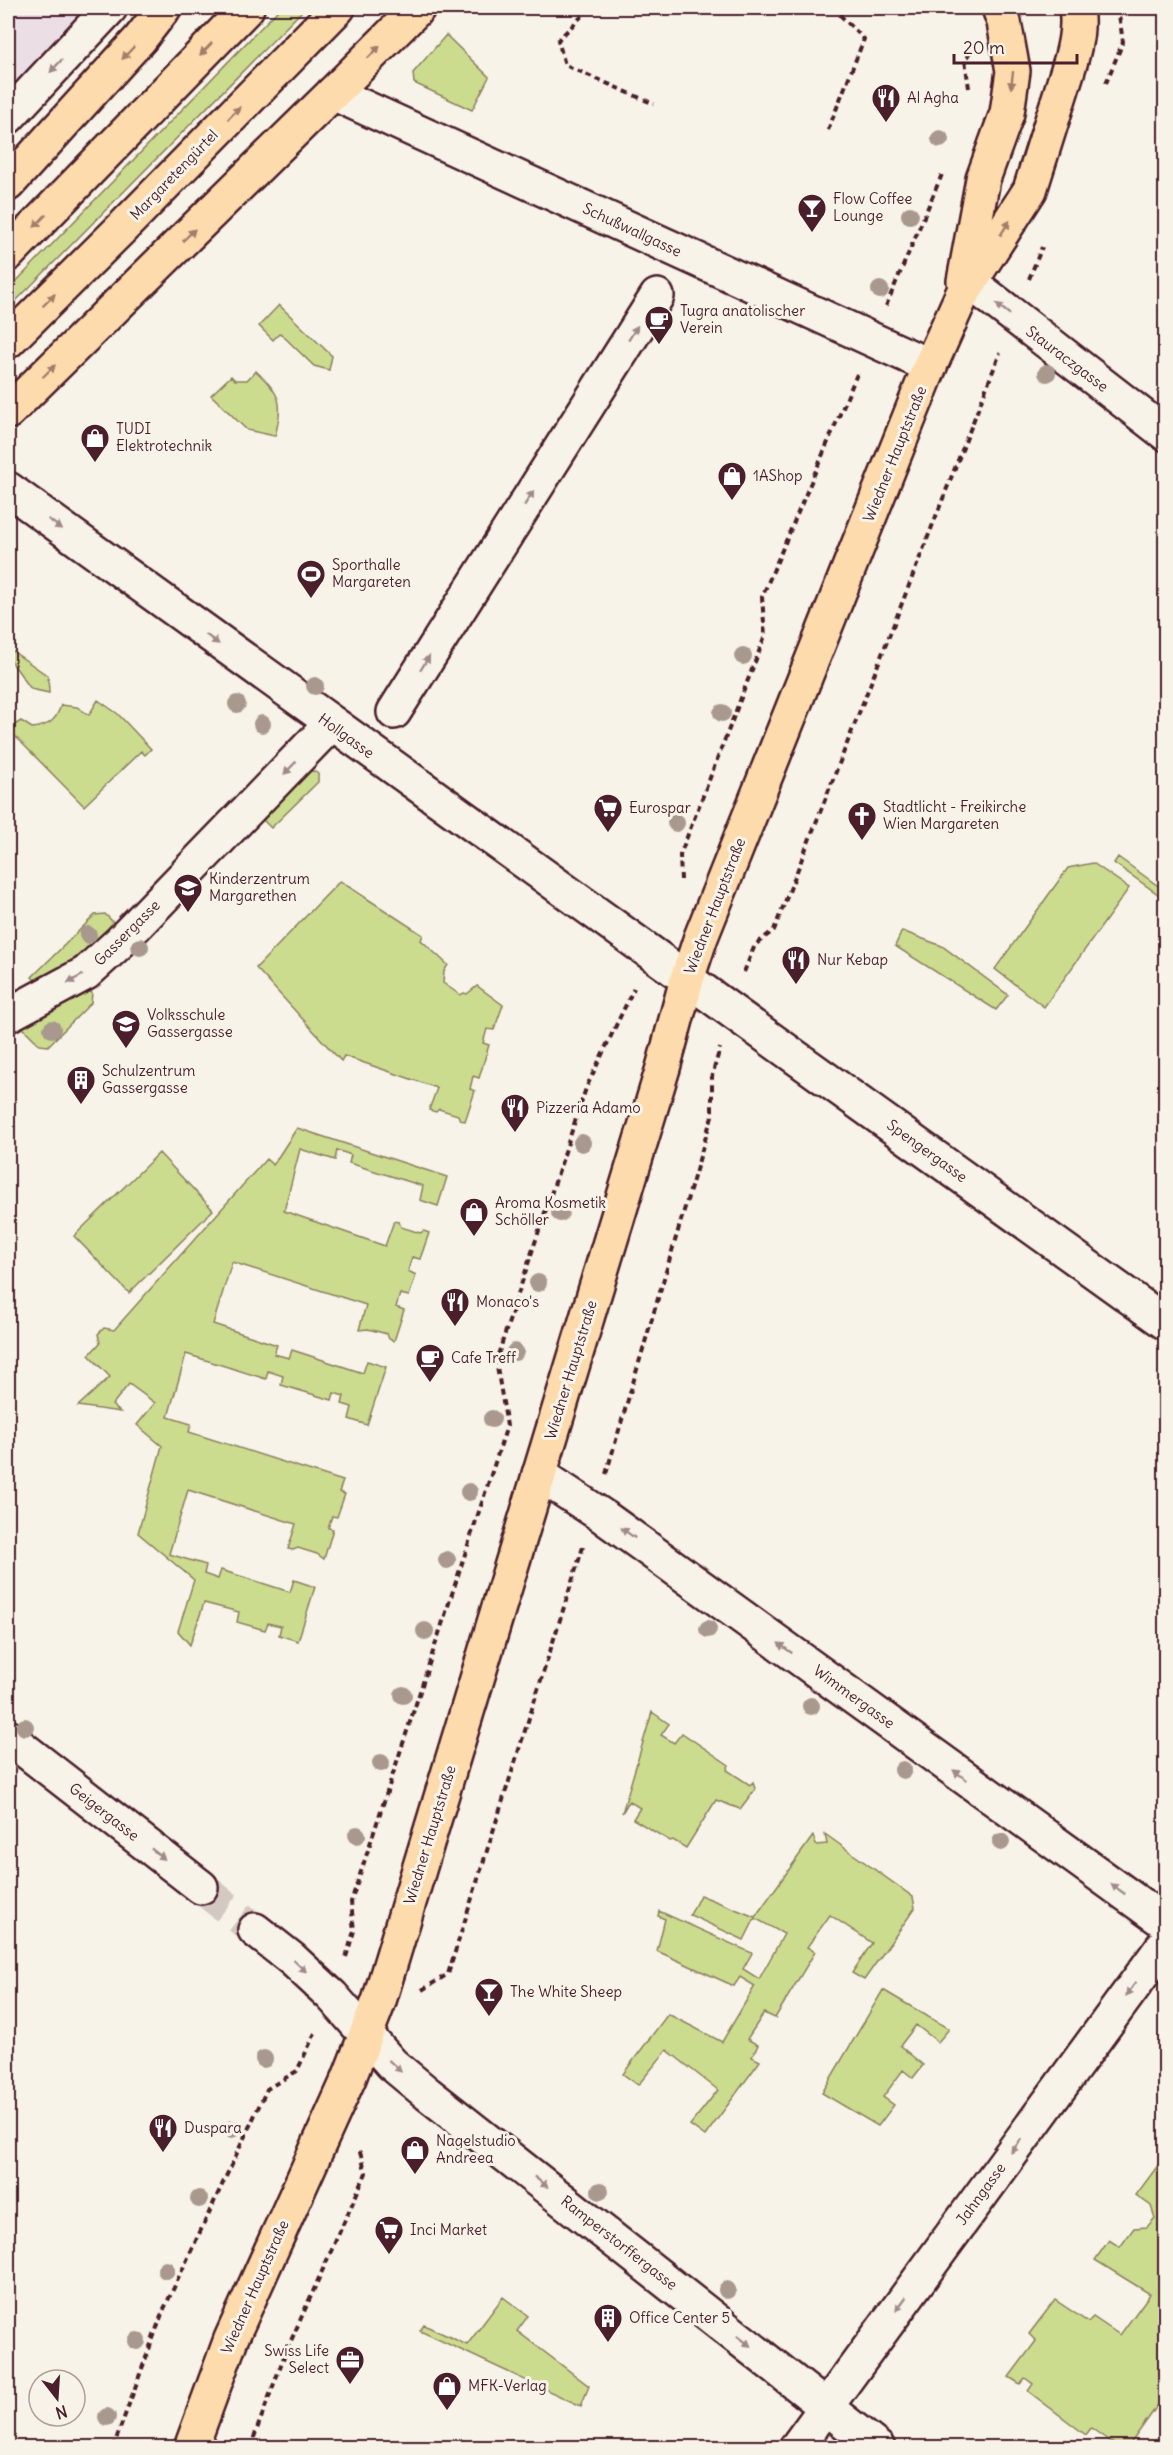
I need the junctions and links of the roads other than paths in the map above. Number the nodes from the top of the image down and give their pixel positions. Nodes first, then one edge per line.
1 (110, 8) edge
2 (164, 8) edge
3 (247, 8) edge
4 (338, 8) edge
5 (418, 8) edge
6 (1076, 8) edge
7 (1002, 15) edge
8 (333, 93) junction
9 (8, 117) edge
10 (8, 184) edge
11 (8, 254) edge
12 (966, 289) junction
13 (657, 296) dead end
14 (8, 341) edge
15 (930, 366) junction
16 (8, 412) edge
17 (1166, 434) edge
18 (8, 489) edge
19 (394, 712) dead end
20 (330, 725) junction
21 (687, 979) junction
22 (8, 1015) edge
23 (1166, 1323) edge
24 (539, 1474) junction
25 (9, 1742) edge
26 (201, 1887) tunnel mouth
27 (1166, 1923) edge
28 (255, 1930) tunnel mouth
29 (1166, 1942) edge
30 (367, 2033) junction
31 (826, 2405) junction
32 (191, 2448) edge
33 (796, 2448) edge
34 (878, 2448) edge

1 -> 9 street
2 -> 10 main road
3 -> 11 main road
14 -> 4 main road, Margaretengürtel
8 -> 5 main road
12 -> 6 main road, Wiedner Hauptstraße
7 -> 12 main road, Wiedner Hauptstraße
8 - 15 street, Schußwallgasse
16 -> 8 main road
12 - 15 main road, Wiedner Hauptstraße
17 -> 12 street, Stauraczgasse
19 -> 13 street
15 - 21 main road, Wiedner Hauptstraße
18 -> 20 street, Hollgasse
20 - 21 street, Hollgasse
20 -> 22 street, Gassergasse
21 - 23 street, Spengergasse
21 - 24 main road, Wiedner Hauptstraße
27 -> 24 street, Wimmergasse
24 - 30 main road, Wiedner Hauptstraße
25 -> 26 street, Geigergasse
28 -> 30 street
29 -> 31 street, Jahngasse
30 -> 31 street, Ramperstorffergasse
30 - 32 main road, Wiedner Hauptstraße
31 - 33 street, Jahngasse
31 - 34 street, Ramperstorffergasse

